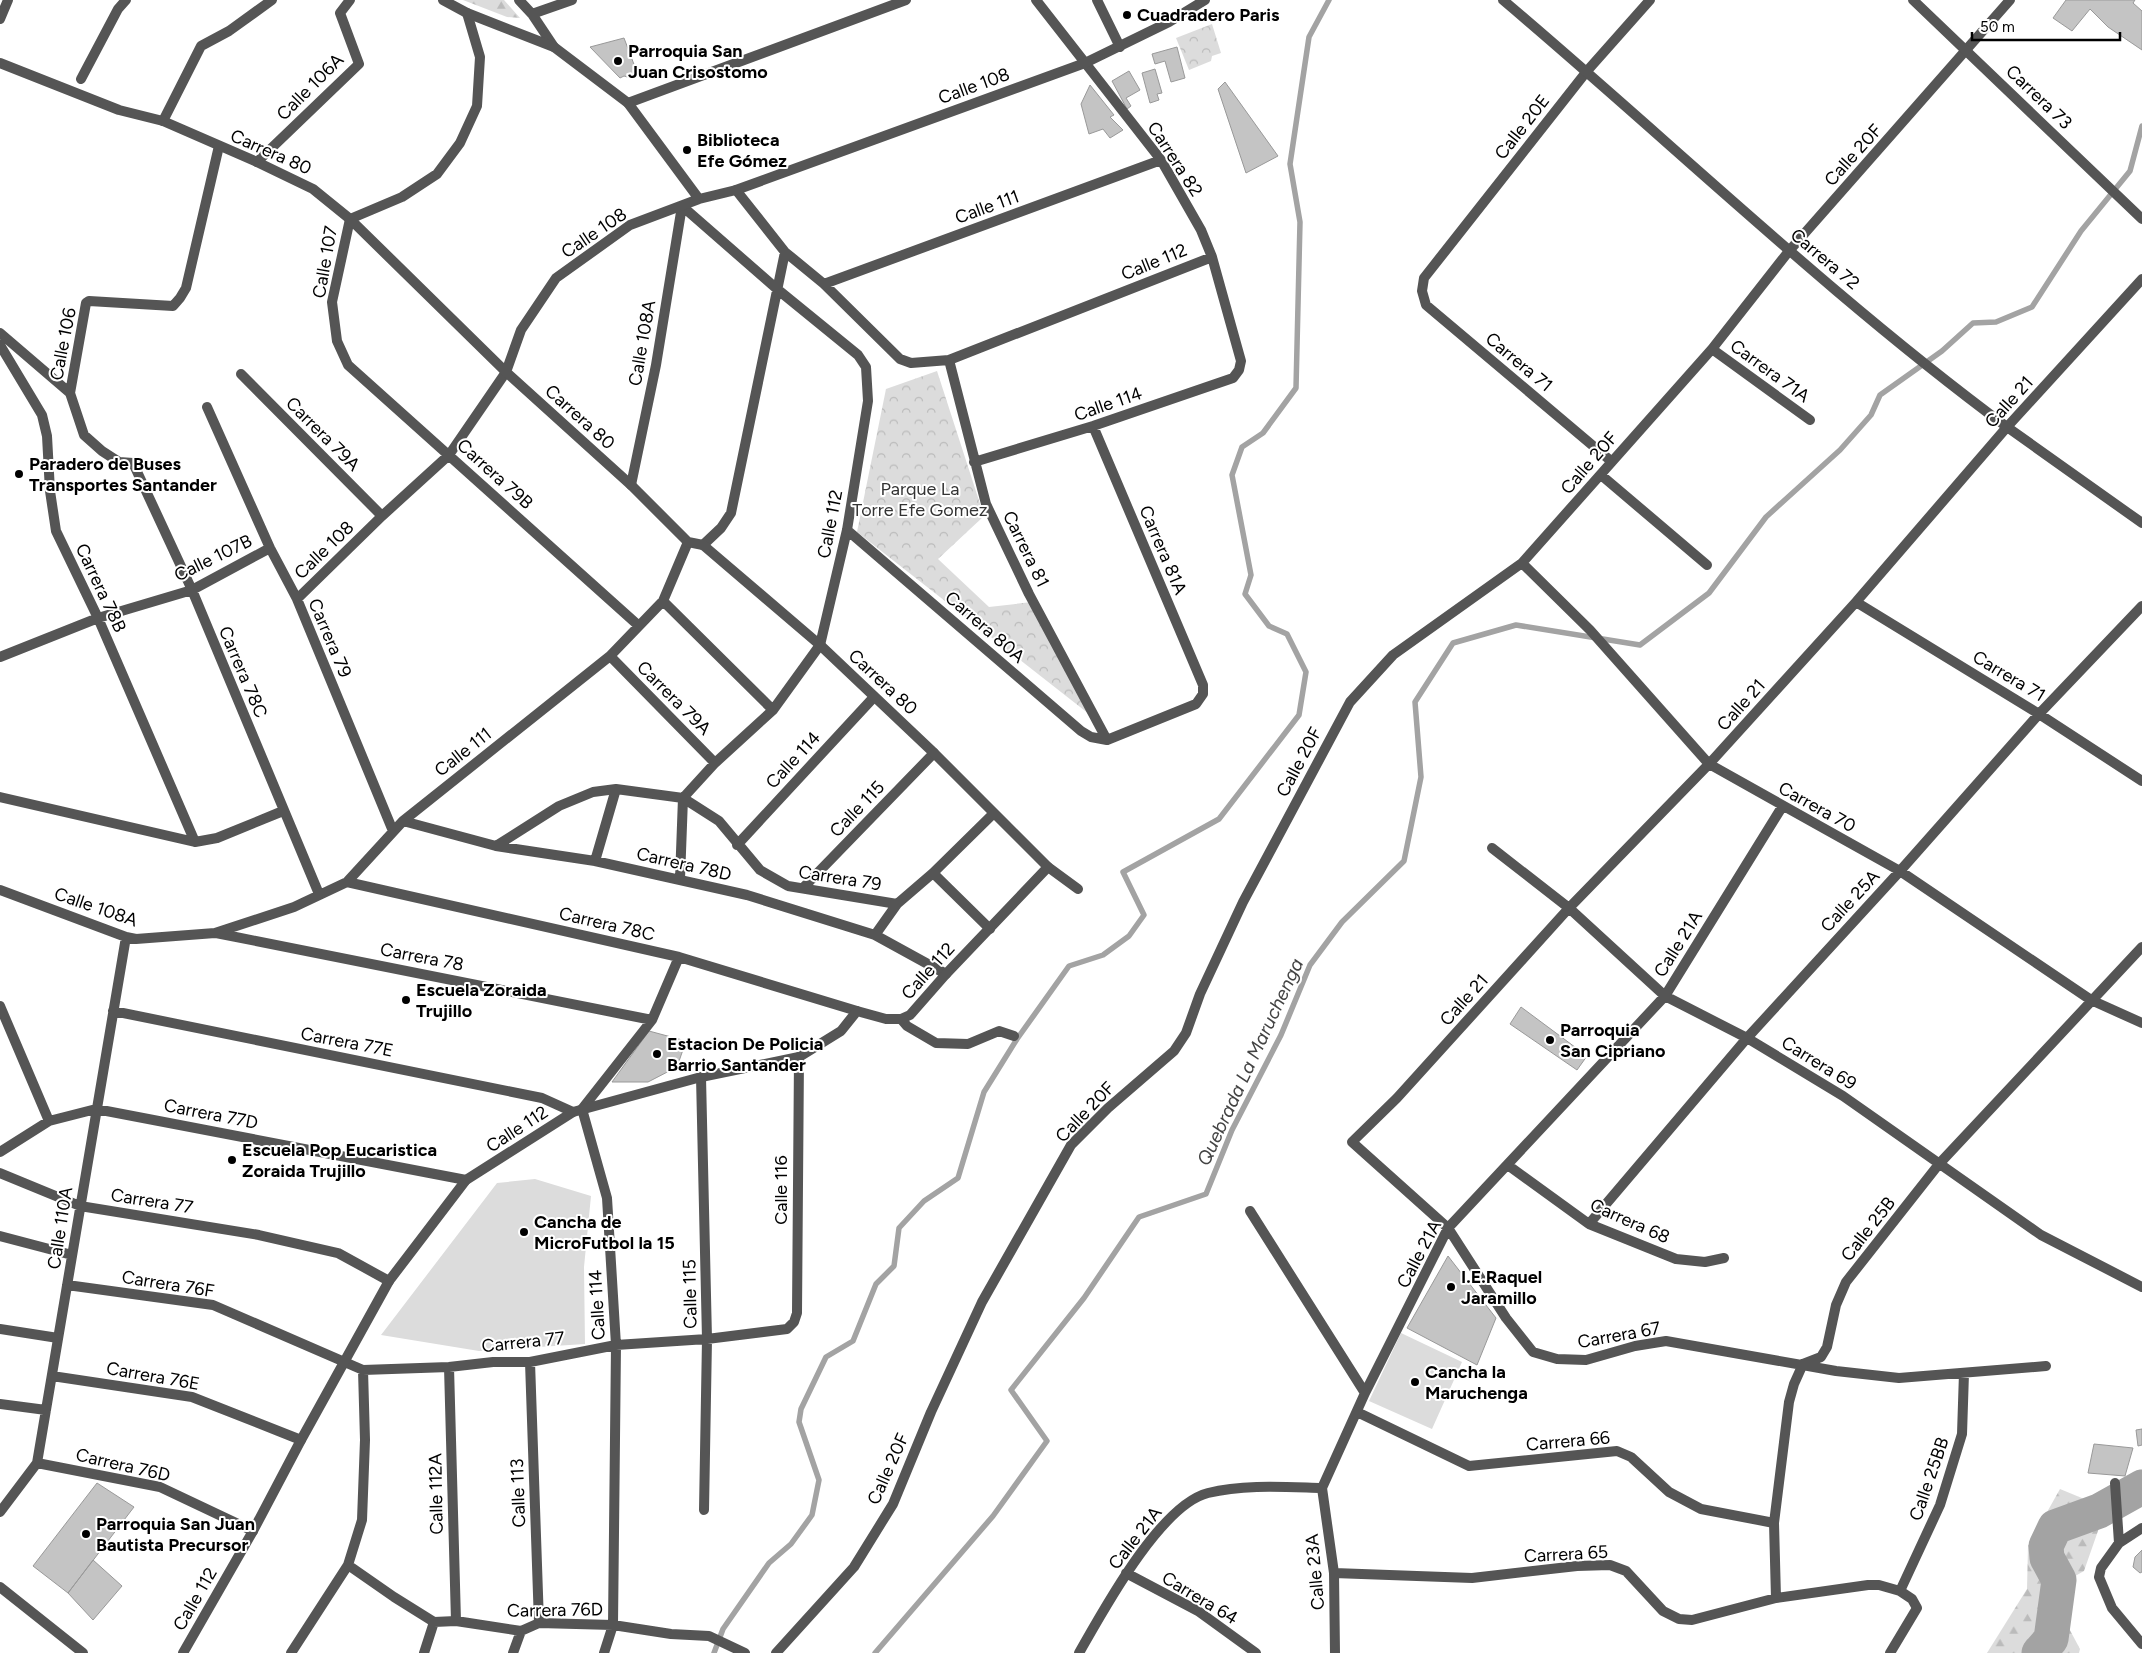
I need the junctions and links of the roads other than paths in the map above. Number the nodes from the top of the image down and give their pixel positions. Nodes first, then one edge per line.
1 (8, 0) edge
2 (126, 0) edge
3 (272, 0) edge
4 (350, 0) edge
5 (443, 0) edge
6 (519, 0) edge
7 (572, 0) edge
8 (906, 0) edge
9 (1036, 0) edge
10 (1097, 0) edge
11 (1205, 0) edge
12 (1503, 0) edge
13 (1650, 0) edge
14 (1912, 0) edge
15 (2010, 0) edge
16 (467, 13) junction
17 (532, 14) junction
18 (0, 19) edge
19 (554, 47) junction
20 (1120, 47) junction
21 (1967, 51) junction
22 (0, 63) edge
23 (1085, 63) junction
24 (1587, 71) junction
25 (81, 79) dead end
26 (628, 103) junction
27 (163, 121) junction
28 (219, 146) junction
29 (1161, 160) junction
30 (258, 162) junction
31 (736, 190) junction
32 (699, 199) junction
33 (682, 206) junction
34 (350, 219) junction
35 (2142, 219) edge
36 (1789, 251) junction
37 (785, 252) junction
38 (1212, 257) junction
39 (1424, 278) joint
40 (2142, 279) edge
41 (824, 284) junction
42 (777, 289) junction
43 (0, 333) edge
44 (337, 341) joint
45 (0, 345) edge
46 (1712, 349) junction
47 (949, 360) junction
48 (1241, 361) joint
49 (506, 372) junction
50 (241, 374) dead end
51 (70, 393) junction
52 (207, 407) dead end
53 (1810, 420) dead end
54 (1093, 426) junction
55 (2007, 427) junction
56 (449, 455) junction
57 (1611, 461) junction
58 (974, 462) junction
59 (1601, 475) junction
60 (631, 485) junction
61 (382, 516) junction
62 (2142, 524) edge
63 (847, 530) junction
64 (688, 542) junction
65 (703, 545) junction
66 (270, 548) junction
67 (1522, 564) junction
68 (1707, 565) dead end
69 (192, 590) junction
70 (297, 599) junction
71 (664, 601) junction
72 (1856, 602) junction
73 (2142, 606) edge
74 (98, 618) junction
75 (639, 626) junction
76 (820, 645) junction
77 (610, 656) junction
78 (0, 657) edge
79 (874, 697) junction
80 (774, 710) junction
81 (2039, 714) junction
82 (1107, 740) junction
83 (934, 753) junction
84 (715, 763) junction
85 (1709, 764) junction
86 (2142, 781) edge
87 (616, 789) junction
88 (0, 797) edge
89 (683, 798) junction
90 (1782, 807) junction
91 (284, 811) junction
92 (993, 814) junction
93 (403, 821) junction
94 (393, 831) junction
95 (195, 842) junction
96 (737, 845) junction
97 (496, 846) junction
98 (1492, 848) dead end
99 (595, 861) junction
100 (1048, 868) junction
101 (1900, 872) junction
102 (933, 873) junction
103 (680, 879) junction
104 (347, 882) junction
105 (803, 888) junction
106 (1078, 889) dead end
107 (0, 890) edge
108 (319, 894) junction
109 (897, 904) junction
110 (1569, 908) junction
111 (990, 929) junction
112 (215, 933) junction
113 (876, 935) junction
114 (126, 937) junction
115 (2142, 947) edge
116 (679, 957) junction
117 (946, 974) junction
118 (1665, 996) junction
119 (2091, 1000) junction
120 (0, 1006) edge
121 (113, 1011) junction
122 (857, 1011) junction
123 (901, 1019) junction
124 (652, 1020) junction
125 (2142, 1023) edge
126 (1014, 1036) dead end
127 (1747, 1038) junction
128 (799, 1058) junction
129 (701, 1077) junction
130 (96, 1109) junction
131 (577, 1111) junction
132 (49, 1121) junction
133 (1352, 1142) joint
134 (0, 1152) edge
135 (1939, 1164) junction
136 (1508, 1166) junction
137 (0, 1173) edge
138 (466, 1180) junction
139 (80, 1206) junction
140 (1250, 1211) dead end
141 (1589, 1224) junction
142 (1448, 1228) junction
143 (0, 1236) edge
144 (72, 1254) junction
145 (1724, 1258) dead end
146 (388, 1281) junction
147 (67, 1285) junction
148 (2142, 1287) edge
149 (794, 1322) joint
150 (0, 1329) edge
151 (58, 1338) junction
152 (708, 1340) junction
153 (616, 1345) junction
154 (344, 1361) junction
155 (530, 1362) junction
156 (1803, 1364) junction
157 (2046, 1366) dead end
158 (449, 1367) junction
159 (363, 1370) junction
160 (1964, 1373) junction
161 (52, 1376) junction
162 (1365, 1393) junction
163 (0, 1404) edge
164 (46, 1410) junction
165 (1357, 1412) junction
166 (301, 1440) junction
167 (38, 1463) junction
168 (2116, 1483) dead end
169 (1322, 1488) junction
170 (704, 1510) dead end
171 (0, 1512) edge
172 (1774, 1523) junction
173 (2142, 1528) edge
174 (253, 1531) junction
175 (2119, 1543) junction
176 (348, 1565) junction
177 (1126, 1573) junction
178 (1334, 1573) junction
179 (0, 1587) edge
180 (1900, 1591) junction
181 (1776, 1598) junction
182 (456, 1621) junction
183 (434, 1622) junction
184 (539, 1623) junction
185 (613, 1626) junction
186 (521, 1631) junction
187 (2142, 1645) edge
188 (83, 1653) edge
189 (183, 1653) edge
190 (291, 1653) edge
191 (424, 1653) edge
192 (513, 1653) edge
193 (604, 1653) edge
194 (745, 1653) edge
195 (776, 1653) edge
196 (1078, 1653) edge
197 (1256, 1653) edge
198 (1335, 1653) edge
199 (1890, 1653) edge
200 (2136, 1653) edge

1 - 18 street
2 - 25 street
3 - 27 street
4 - 30 street, Calle 106A
5 - 16 street
6 - 17 street
7 - 17 street
8 - 26 street
9 - 23 street, Carrera 82
10 - 20 street
11 - 20 street, Calle 108
12 - 24 street, Carrera 72
13 - 24 street, Calle 20E
14 - 21 street, Carrera 73
15 - 21 street, Calle 20F
16 - 19 street
16 - 34 street
17 - 19 street
19 - 26 street
20 - 23 street, Calle 108
21 - 35 street, Carrera 73
21 - 36 street, Calle 20F
22 - 27 street, Carrera 80
23 - 29 street, Carrera 82
23 - 31 street, Calle 108
24 - 36 street, Carrera 72
24 - 39 street, Calle 20E
26 - 32 street
27 - 28 street, Carrera 80
28 - 30 street, Carrera 80
28 - 51 street, Calle 106
29 - 38 street, Carrera 82
29 - 41 street, Calle 111
30 - 34 street, Carrera 80
31 - 32 street, Calle 108
31 - 37 street
32 - 33 street, Calle 108
33 - 42 street, Calle 112
33 - 49 street, Calle 108
33 - 60 street, Calle 108A
34 - 44 street, Calle 107
34 - 49 street, Carrera 80
36 - 46 street, Calle 20F
36 - 55 street, Carrera 72
37 - 41 street
37 - 42 street
38 - 47 street, Calle 112
38 - 48 street, Carrera 82
39 - 57 street, Carrera 71
40 - 55 street, Calle 21
41 - 47 street, Calle 112
42 - 63 street, Calle 112
42 - 65 street
43 - 51 street
44 - 56 street, Carrera 79B
45 - 74 street, Carrera 78B
46 - 53 street, Carrera 71A
46 - 57 street, Calle 20F
47 - 58 street, Carrera 81
48 - 54 street, Calle 114
49 - 56 street, Calle 108
49 - 60 street, Carrera 80
50 - 61 street, Carrera 79A
51 - 69 street, Carrera 78C
52 - 66 street, Carrera 79
54 - 58 street, Calle 114
54 - 82 street, Carrera 81A
55 - 62 street, Carrera 72
55 - 72 street, Calle 21
56 - 61 street, Calle 108
56 - 75 street, Carrera 79B
57 - 59 street, Calle 20F
58 - 82 street, Carrera 81
59 - 67 street, Calle 20F
59 - 68 street
60 - 64 street, Carrera 80
61 - 70 street, Calle 108
63 - 76 street, Calle 112
63 - 82 street, Carrera 80A
64 - 65 street, Carrera 80
64 - 71 street, Calle 111
65 - 76 street, Carrera 80
66 - 69 street, Calle 107B
66 - 70 street, Carrera 79
67 - 85 street, Carrera 70
67 - 195 street, Calle 20F
69 - 74 street, Calle 107B
69 - 91 street, Carrera 78C
70 - 94 street, Carrera 79
71 - 75 street, Calle 111
71 - 80 street
72 - 81 street, Carrera 71
72 - 85 street, Calle 21
73 - 81 street, Calle 25A
74 - 78 street, Calle 107B
74 - 95 street, Carrera 78B
75 - 77 street, Calle 111
76 - 79 street, Carrera 80
76 - 80 street, Calle 112
77 - 84 street, Carrera 79A
77 - 93 street, Calle 111
79 - 83 street, Carrera 80
79 - 96 street, Calle 114
80 - 84 street, Calle 112
81 - 86 street, Carrera 71
81 - 101 street, Calle 25A
83 - 92 street, Carrera 80
83 - 105 street, Calle 115
84 - 89 street, Calle 112
85 - 90 street, Carrera 70
85 - 110 street, Calle 21
87 - 89 street, Carrera 79
87 - 97 street, Carrera 79
87 - 99 street
88 - 95 street
89 - 96 street, Carrera 79
89 - 103 street
90 - 101 street, Carrera 70
90 - 118 street, Calle 21A
91 - 95 street
91 - 108 street, Carrera 78C
92 - 100 street, Carrera 80
92 - 102 street
93 - 94 street, Calle 111
93 - 97 street, Carrera 78D
94 - 104 street, Calle 111
96 - 105 street, Carrera 79
97 - 99 street, Carrera 78D
98 - 110 street, Carrera 69
99 - 103 street, Carrera 78D
100 - 106 street, Carrera 80
100 - 111 street, Calle 112
101 - 119 street, Carrera 70
101 - 127 street, Calle 25A
102 - 109 street
102 - 111 street
103 - 113 street, Carrera 78D
104 - 108 street, Calle 111
104 - 116 street, Carrera 78C
105 - 109 street, Carrera 79
107 - 114 street, Calle 108A
108 - 112 street, Calle 111
109 - 113 street
110 - 118 street, Carrera 69
110 - 133 street, Calle 21
111 - 117 street, Calle 112
112 - 114 street, Calle 108A
112 - 124 street, Carrera 78
113 - 117 street, Carrera 78D
114 - 121 street, Calle 110A
115 - 119 street, Calle 25B
116 - 122 street, Carrera 78C
116 - 124 street
117 - 123 street, Calle 112
118 - 127 street, Carrera 69
118 - 136 street, Calle 21A
119 - 125 street, Carrera 70
119 - 135 street, Calle 25B
120 - 132 street
121 - 130 street, Calle 110A
121 - 131 street, Carrera 77E
122 - 123 street, Calle 112
122 - 128 street, Calle 112
123 - 126 street
124 - 131 street
127 - 135 street, Carrera 69
127 - 141 street, Calle 25A
128 - 129 street, Calle 112
128 - 149 street, Calle 116
129 - 131 street, Calle 112
129 - 152 street, Calle 115
130 - 132 street
130 - 138 street, Carrera 77D
130 - 139 street, Calle 110A
131 - 138 street, Calle 112
131 - 153 street, Calle 114
132 - 134 street
133 - 142 street, Carrera 67
135 - 148 street, Carrera 69
135 - 156 street, Calle 25B
136 - 141 street, Carrera 68
136 - 142 street, Calle 21A
137 - 139 street, Carrera 77
138 - 146 street, Calle 112
139 - 144 street, Calle 110A
139 - 146 street, Carrera 77
140 - 162 street
141 - 145 street, Carrera 68
142 - 156 street, Carrera 67
142 - 162 street, Calle 21A
143 - 144 street
144 - 147 street, Calle 110A
146 - 154 street, Calle 112
147 - 151 street, Calle 110A
147 - 154 street, Carrera 76F
149 - 152 street, Carrera 77
150 - 151 street
151 - 161 street, Calle 110A
152 - 153 street, Carrera 77
152 - 170 street, Calle 115
153 - 155 street, Carrera 77
153 - 185 street, Calle 114
154 - 159 street, Carrera 77
154 - 166 street, Calle 112
155 - 158 street, Carrera 77
155 - 184 street, Calle 113
156 - 160 street, Carrera 67
156 - 172 street
157 - 160 street, Carrera 67
158 - 159 street, Carrera 77
158 - 182 street, Calle 112A
159 - 176 street
160 - 180 street, Calle 25BB
161 - 164 street, Calle 110A
161 - 166 street, Carrera 76E
162 - 165 street, Calle 21A
163 - 164 street
164 - 167 street, Calle 110A
165 - 169 street, Calle 21A
165 - 172 street, Carrera 66
166 - 174 street, Calle 112
167 - 171 street, Calle 110A
167 - 174 street, Carrera 76D
168 - 175 street
169 - 177 street, Calle 21A
169 - 178 street, Calle 23A
172 - 181 street
173 - 175 street
174 - 189 street, Calle 112
175 - 187 street
176 - 183 street
176 - 190 street
177 - 196 street, Calle 21A
177 - 197 street, Carrera 64
178 - 181 street, Carrera 65
178 - 198 street, Calle 23A
179 - 188 street
180 - 181 street, Carrera 65
180 - 199 street
182 - 183 street, Carrera 76D
182 - 186 street, Carrera 76D
183 - 191 street
184 - 185 street, Carrera 76D
184 - 186 street, Carrera 76D
185 - 193 street, Calle 114
185 - 194 street, Carrera 76D
186 - 192 street
187 - 200 street

